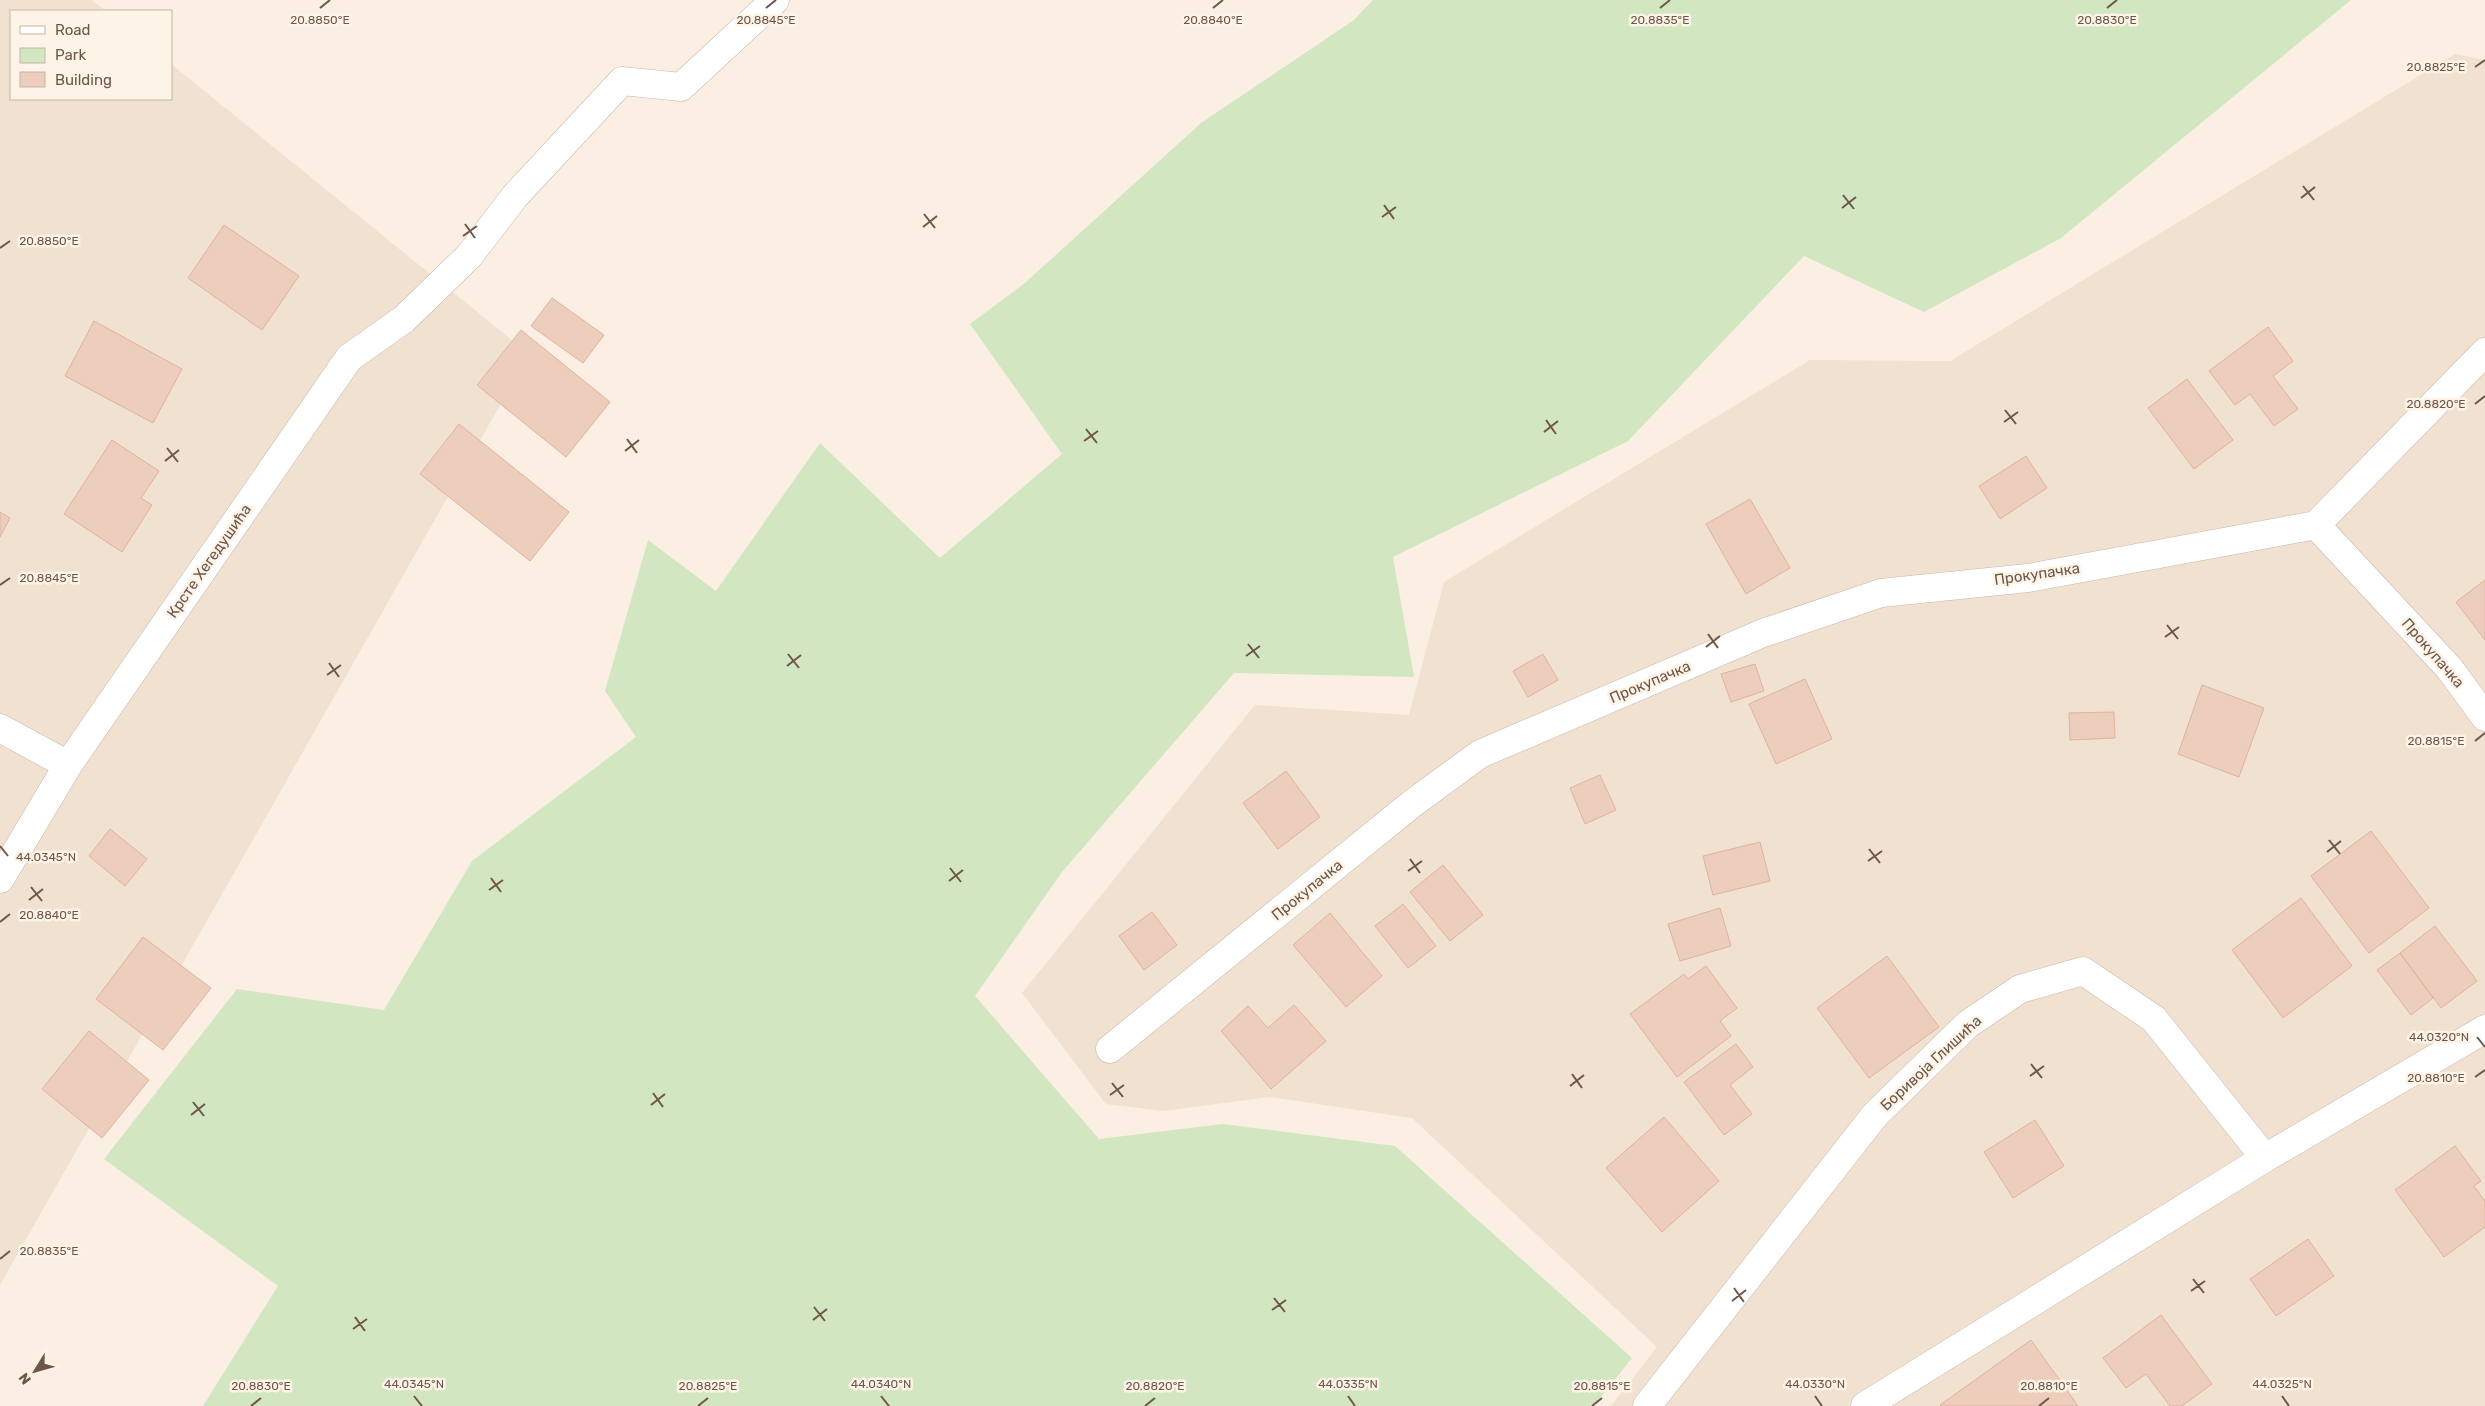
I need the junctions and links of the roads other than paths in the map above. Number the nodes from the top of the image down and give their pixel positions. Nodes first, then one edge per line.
1 (775, 0) edge
2 (2485, 352) edge
3 (2316, 526) junction
4 (2485, 717) edge
5 (0, 728) edge
6 (68, 765) junction
7 (0, 879) edge
8 (2485, 1029) edge
9 (1110, 1049) dead end
10 (2264, 1158) junction
11 (1647, 1406) edge
12 (1865, 1406) edge

1 - 6 street, Крсте Хегедушића
2 - 3 street
3 - 4 street, Прокупачка
3 - 9 street, Прокупачка
5 - 6 street
6 - 7 street, Крсте Хегедушића
8 - 10 street
10 - 11 street, Боривоја Глишића
10 - 12 street

